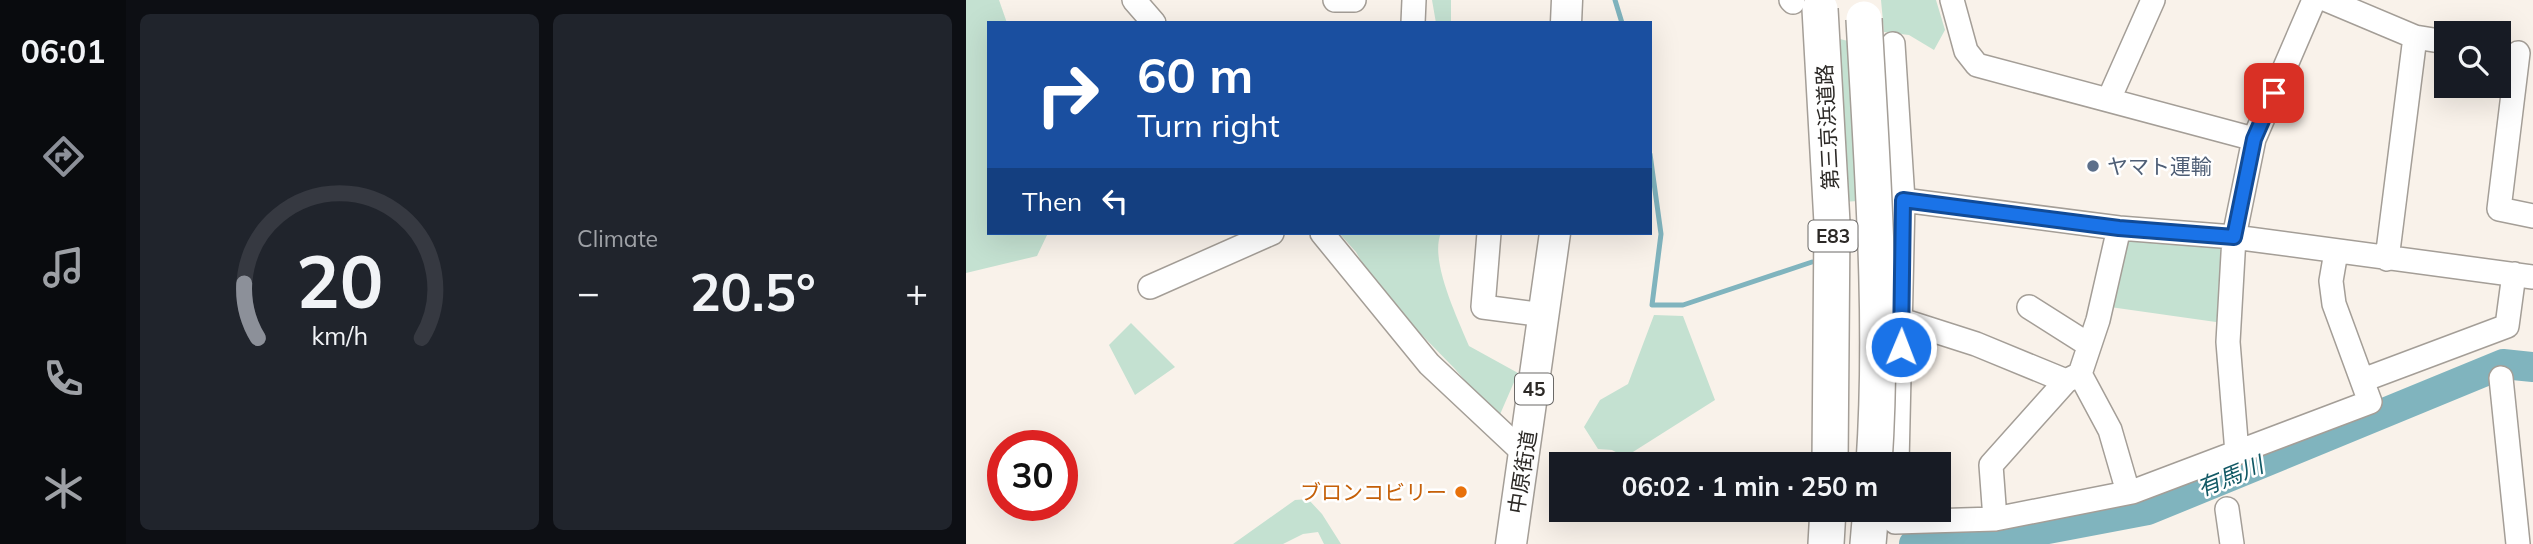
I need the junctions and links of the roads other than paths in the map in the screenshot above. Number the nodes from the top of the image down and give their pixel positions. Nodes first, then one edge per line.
1 (1134, 0) edge
2 (1335, 0) edge
3 (1354, 0) edge
4 (1414, 0) edge
5 (1567, 0) edge
6 (1952, 0) edge
7 (2154, 0) edge
8 (2314, 0) edge
9 (2327, 0) edge
10 (1806, 3) edge
11 (1863, 10) edge
12 (1152, 21) edge
13 (1413, 21) edge
14 (1566, 21) edge
15 (2415, 37) junction
16 (2434, 40) edge
17 (1893, 44) dead end
18 (2516, 54) edge
19 (2109, 99) junction
20 (2254, 139) junction
21 (1903, 200) junction
22 (2533, 216) edge
23 (2119, 228) junction
24 (1267, 235) edge
25 (1324, 235) edge
26 (1489, 235) edge
27 (1555, 235) edge
28 (2234, 237) junction
29 (2336, 252) junction
30 (2387, 259) junction
31 (2524, 276) edge
32 (1150, 287) dead end
33 (2029, 307) dead end
34 (1544, 315) junction
35 (1901, 320) junction
36 (2089, 345) junction
37 (2073, 377) junction
38 (2501, 378) dead end
39 (2363, 380) junction
40 (1830, 452) edge
41 (1874, 452) edge
42 (1897, 452) edge
43 (2237, 453) junction
44 (1526, 455) junction
45 (2128, 492) junction
46 (2227, 509) dead end
47 (1995, 519) junction
48 (1951, 520) edge
49 (1827, 522) edge
50 (1888, 522) edge
51 (1511, 544) edge
52 (1826, 544) edge
53 (1868, 544) edge
54 (2232, 544) edge
55 (2518, 544) edge

1 - 12 street
2 - 3 street
4 - 13 street
5 - 14 main road
6 - 19 street
7 - 19 street
8 - 20 street
9 - 15 street
10 - 40 highway, 第三京浜道路 / E83, bridge
11 - 41 highway, 第三京浜道路 / E83, bridge
15 - 16 street
15 - 30 street
17 - 21 street
18 - 22 street
19 - 20 street
20 - 28 street
21 - 23 street
21 - 35 street
23 - 28 street
23 - 36 street
24 - 32 street
25 - 44 street
26 - 34 street
27 - 34 main road, 中原街道 / 45
28 - 29 street
28 - 43 street
29 - 30 street
29 - 39 street
30 - 31 street
31 - 39 street
33 - 36 street
34 - 44 main road, 中原街道 / 45
35 - 37 street
35 - 42 street
36 - 37 street
37 - 45 street
37 - 47 street
38 - 55 street
39 - 43 street
43 - 45 street
44 - 51 main road, 中原街道 / 45
45 - 47 street
46 - 54 street
47 - 48 street
49 - 52 highway
50 - 53 highway

